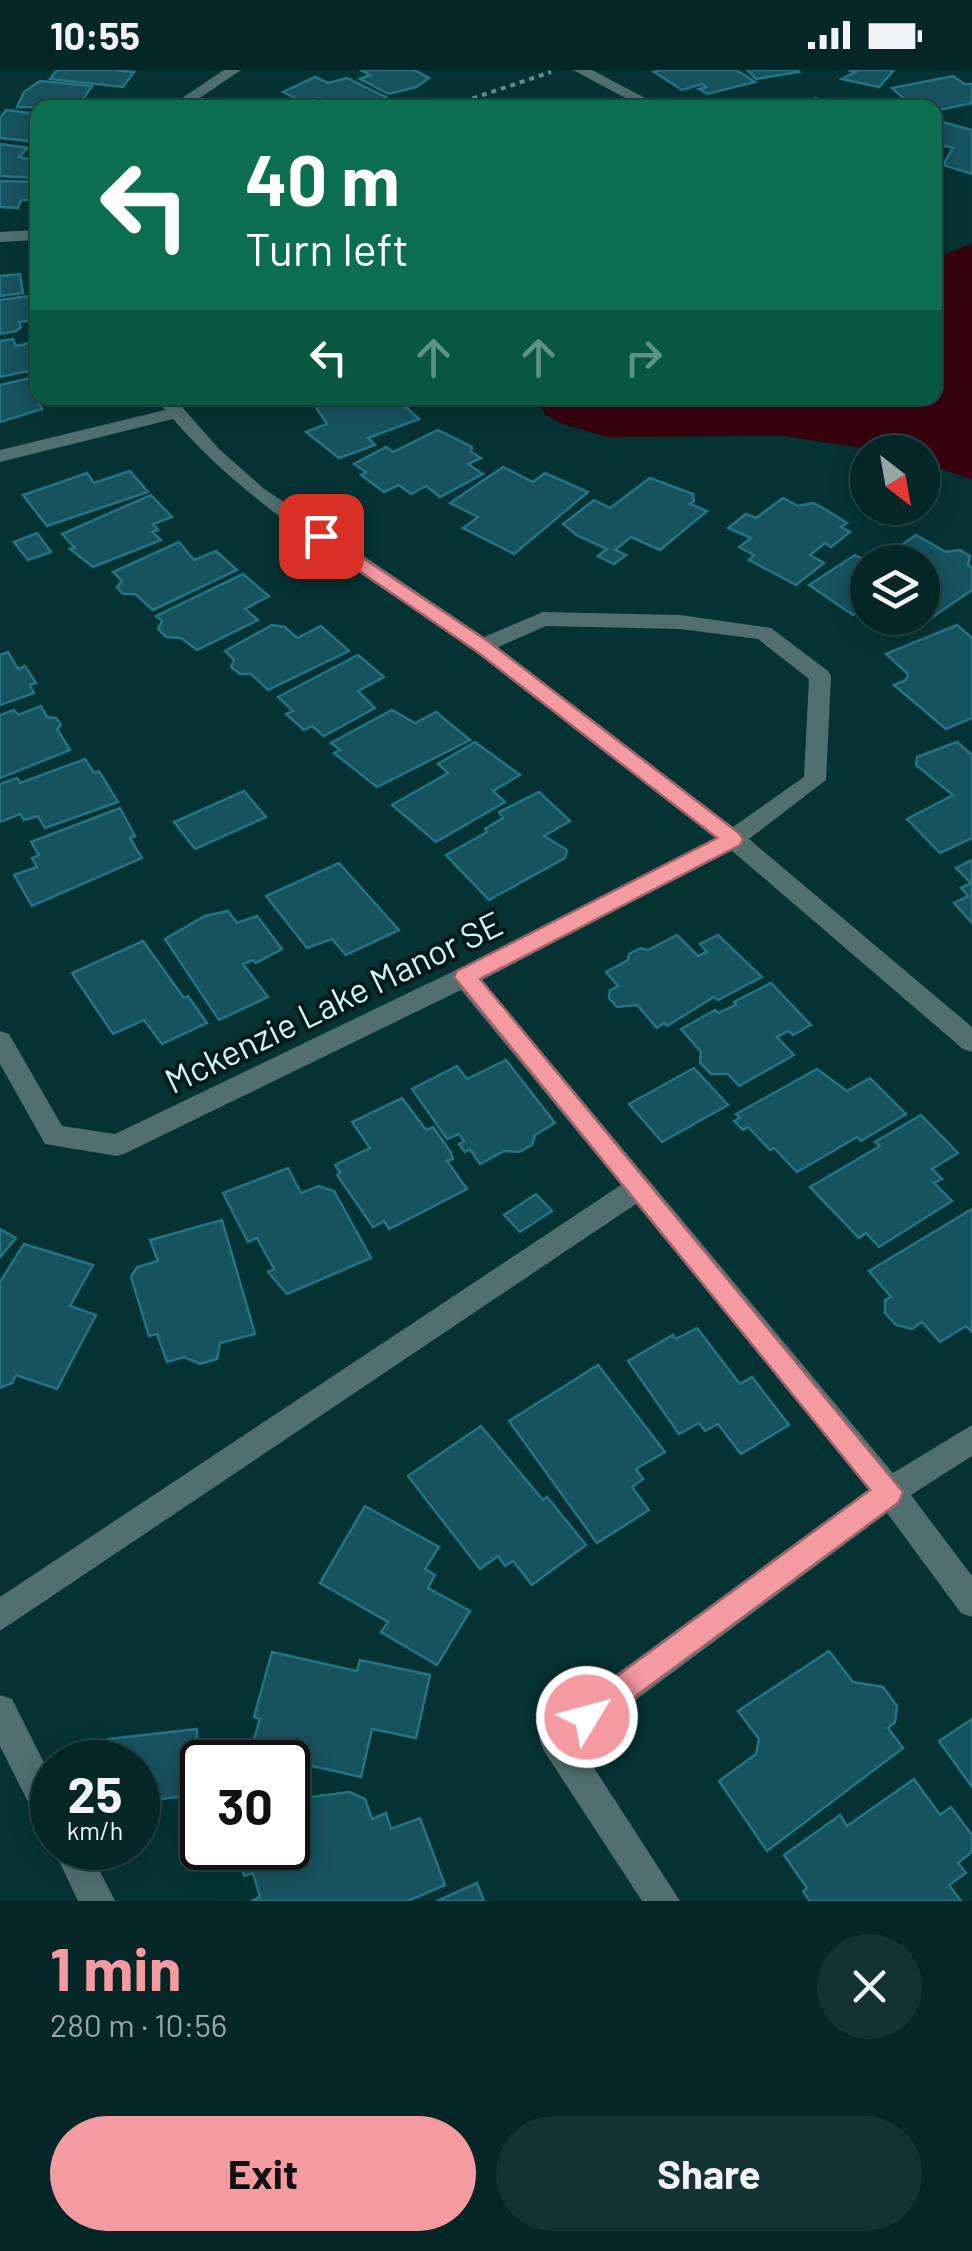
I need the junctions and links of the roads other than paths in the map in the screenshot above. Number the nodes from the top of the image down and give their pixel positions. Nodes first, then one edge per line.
1 (234, 70) edge
2 (580, 70) edge
3 (187, 100) edge
4 (640, 100) edge
5 (0, 236) edge
6 (30, 236) edge
7 (170, 405) edge
8 (0, 456) edge
9 (482, 646) junction
10 (733, 839) junction
11 (465, 977) junction
12 (0, 1041) edge
13 (972, 1042) edge
14 (640, 1187) junction
15 (972, 1440) edge
16 (890, 1492) junction
17 (972, 1602) edge
18 (0, 1615) edge
19 (0, 1712) edge
20 (30, 1771) edge
21 (81, 1870) edge
22 (97, 1901) edge
23 (662, 1901) edge

1 - 3 street
2 - 4 street
5 - 6 street
7 - 8 street
7 - 9 street
9 - 10 street
9 - 10 street, Mckenzie Lake Manor SE
10 - 11 street, Mckenzie Lake Manor SE
10 - 13 street
11 - 12 street, Mckenzie Lake Manor SE
11 - 14 street
14 - 16 street
14 - 18 street
15 - 16 street
16 - 17 street
16 - 23 street
19 - 20 street
21 - 22 street

